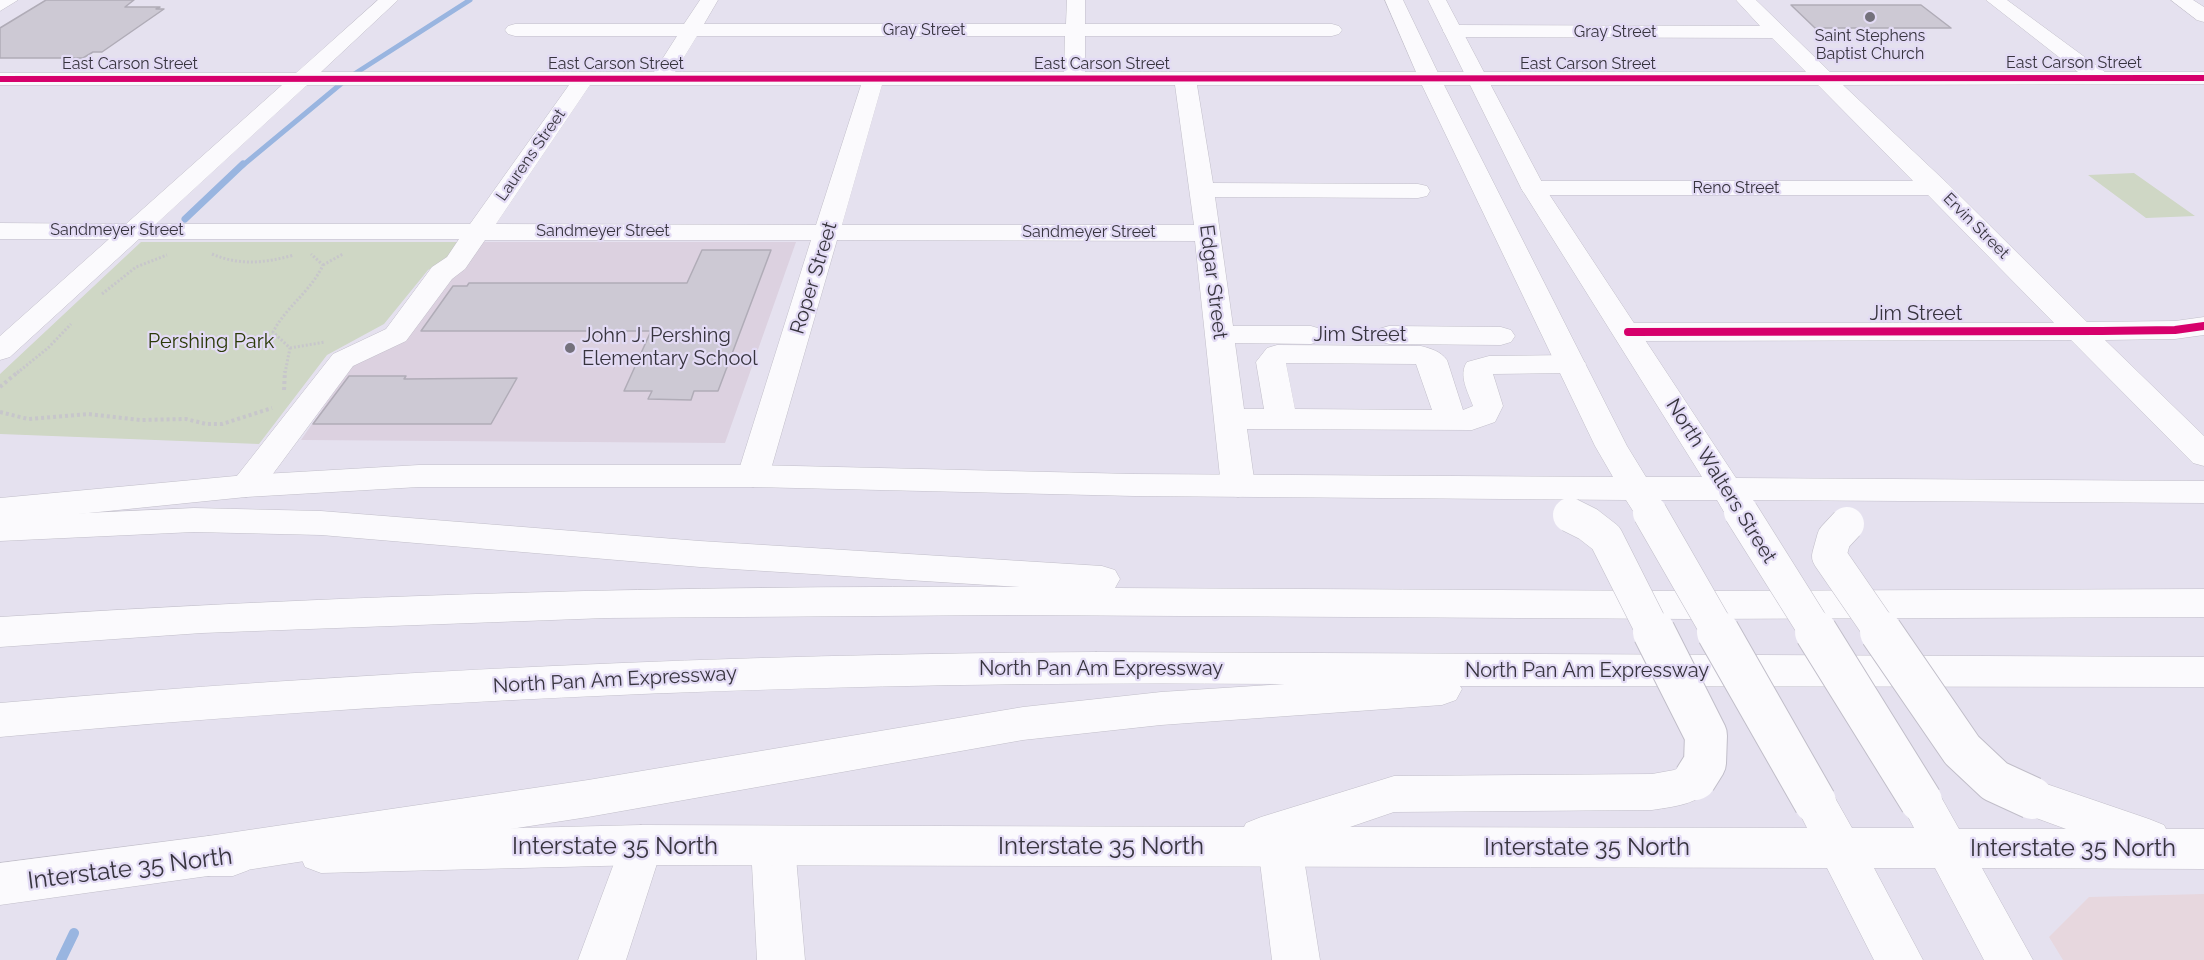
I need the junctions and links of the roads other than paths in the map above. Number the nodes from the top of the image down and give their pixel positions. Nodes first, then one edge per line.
1 (389, 0) edge
2 (709, 0) edge
3 (1076, 0) edge
4 (1394, 0) edge
5 (1437, 0) edge
6 (1745, 0) edge
7 (1995, 0) edge
8 (2180, 0) edge
9 (2204, 16) edge
10 (515, 30) dead end
11 (691, 30) junction
12 (1075, 30) junction
13 (1332, 30) dead end
14 (1453, 31) junction
15 (1777, 32) junction
16 (1824, 78) junction
17 (2100, 78) junction
18 (2204, 78) edge
19 (0, 79) edge
20 (302, 79) junction
21 (584, 79) junction
22 (660, 79) junction
23 (873, 79) junction
24 (1074, 79) junction
25 (1185, 79) junction
26 (1430, 79) junction
27 (1477, 79) junction
28 (1533, 188) junction
29 (1938, 188) junction
30 (1202, 190) junction
31 (1418, 191) dead end
32 (135, 230) junction
33 (0, 231) edge
34 (478, 231) junction
35 (828, 232) junction
36 (1207, 233) junction
37 (2204, 326) edge
38 (2080, 331) junction
39 (1628, 332) junction
40 (1220, 334) junction
41 (1501, 336) dead end
42 (0, 351) edge
43 (1571, 364) junction
44 (1231, 419) junction
45 (1281, 419) junction
46 (1451, 420) junction
47 (2204, 455) edge
48 (753, 476) junction
49 (246, 486) junction
50 (1238, 486) junction
51 (1398, 487) junction
52 (1943, 492) junction
53 (2204, 492) edge
54 (1643, 501) junction
55 (1734, 501) junction
56 (0, 510) edge
57 (0, 529) edge
58 (2204, 603) edge
59 (1620, 605) junction
60 (0, 632) edge
61 (1637, 672) junction
62 (2204, 672) edge
63 (0, 720) edge
64 (641, 845) junction
65 (773, 846) junction
66 (1234, 846) junction
67 (1280, 846) junction
68 (1838, 849) junction
69 (1948, 849) junction
70 (2191, 849) edge
71 (208, 856) junction
72 (0, 884) edge
73 (602, 960) edge
74 (781, 960) edge
75 (1296, 960) edge
76 (1899, 960) edge
77 (2009, 960) edge

1 - 20 main road
2 - 11 main road
3 - 12 main road
4 - 26 main road
5 - 14 main road, North Walters Street
6 - 15 main road, Ervin Street
7 - 17 main road
8 - 9 main road
10 - 11 main road, Gray Street
11 - 12 main road, Gray Street
11 - 22 main road
12 - 13 main road, Gray Street
12 - 24 main road
14 - 15 main road, Gray Street
14 - 27 main road, North Walters Street
15 - 16 main road, Ervin Street
16 - 17 main road, East Carson Street
16 - 27 main road, East Carson Street
16 - 29 main road, Ervin Street
17 - 18 main road, East Carson Street
19 - 20 main road, East Carson Street
20 - 21 main road, East Carson Street
20 - 32 main road
21 - 22 main road, East Carson Street
21 - 34 main road, Laurens Street
22 - 23 main road, East Carson Street
23 - 24 main road, East Carson Street
23 - 35 main road, Roper Street
24 - 25 main road, East Carson Street
25 - 26 main road, East Carson Street
25 - 30 main road, Edgar Street
26 - 27 main road, East Carson Street
26 - 43 main road
27 - 28 main road, North Walters Street
28 - 29 main road, Reno Street
28 - 39 main road, North Walters Street
29 - 38 main road, Ervin Street
30 - 31 main road
30 - 36 main road, Edgar Street
32 - 33 main road, Sandmeyer Street
32 - 34 main road, Sandmeyer Street
32 - 42 main road
34 - 35 main road, Sandmeyer Street
34 - 49 main road, Laurens Street
35 - 36 main road, Sandmeyer Street
35 - 48 main road, Roper Street
36 - 40 main road, Edgar Street
37 - 38 main road, Jim Street
38 - 39 main road, Jim Street
38 - 47 main road, Ervin Street
39 - 55 main road, North Walters Street
40 - 41 main road, Jim Street
40 - 44 main road, Edgar Street
43 - 46 main road
43 - 54 main road
44 - 45 main road
44 - 50 main road, Edgar Street
45 - 46 main road
45 - 46 main road
48 - 49 main road
48 - 50 main road
49 - 56 main road
50 - 51 main road
51 - 54 main road
51 - 66 main road, bridge
52 - 53 main road
52 - 55 main road
52 - 70 main road, bridge
54 - 55 main road
54 - 68 main road, bridge
55 - 69 main road, North Walters Street, bridge
57 - 59 main road
58 - 59 main road
59 - 60 main road
61 - 62 main road, North Pan Am Expressway
61 - 63 main road, North Pan Am Expressway
61 - 71 main road
64 - 65 main road, Interstate 35 North
64 - 71 main road, Interstate 35 North
64 - 73 main road
65 - 66 main road, Interstate 35 North
65 - 74 main road
66 - 67 main road, Interstate 35 North
67 - 68 main road, Interstate 35 North
67 - 75 main road
68 - 69 main road, Interstate 35 North
68 - 76 main road
69 - 70 main road, Interstate 35 North
69 - 77 main road, North Walters Street
71 - 72 main road, Interstate 35 North

